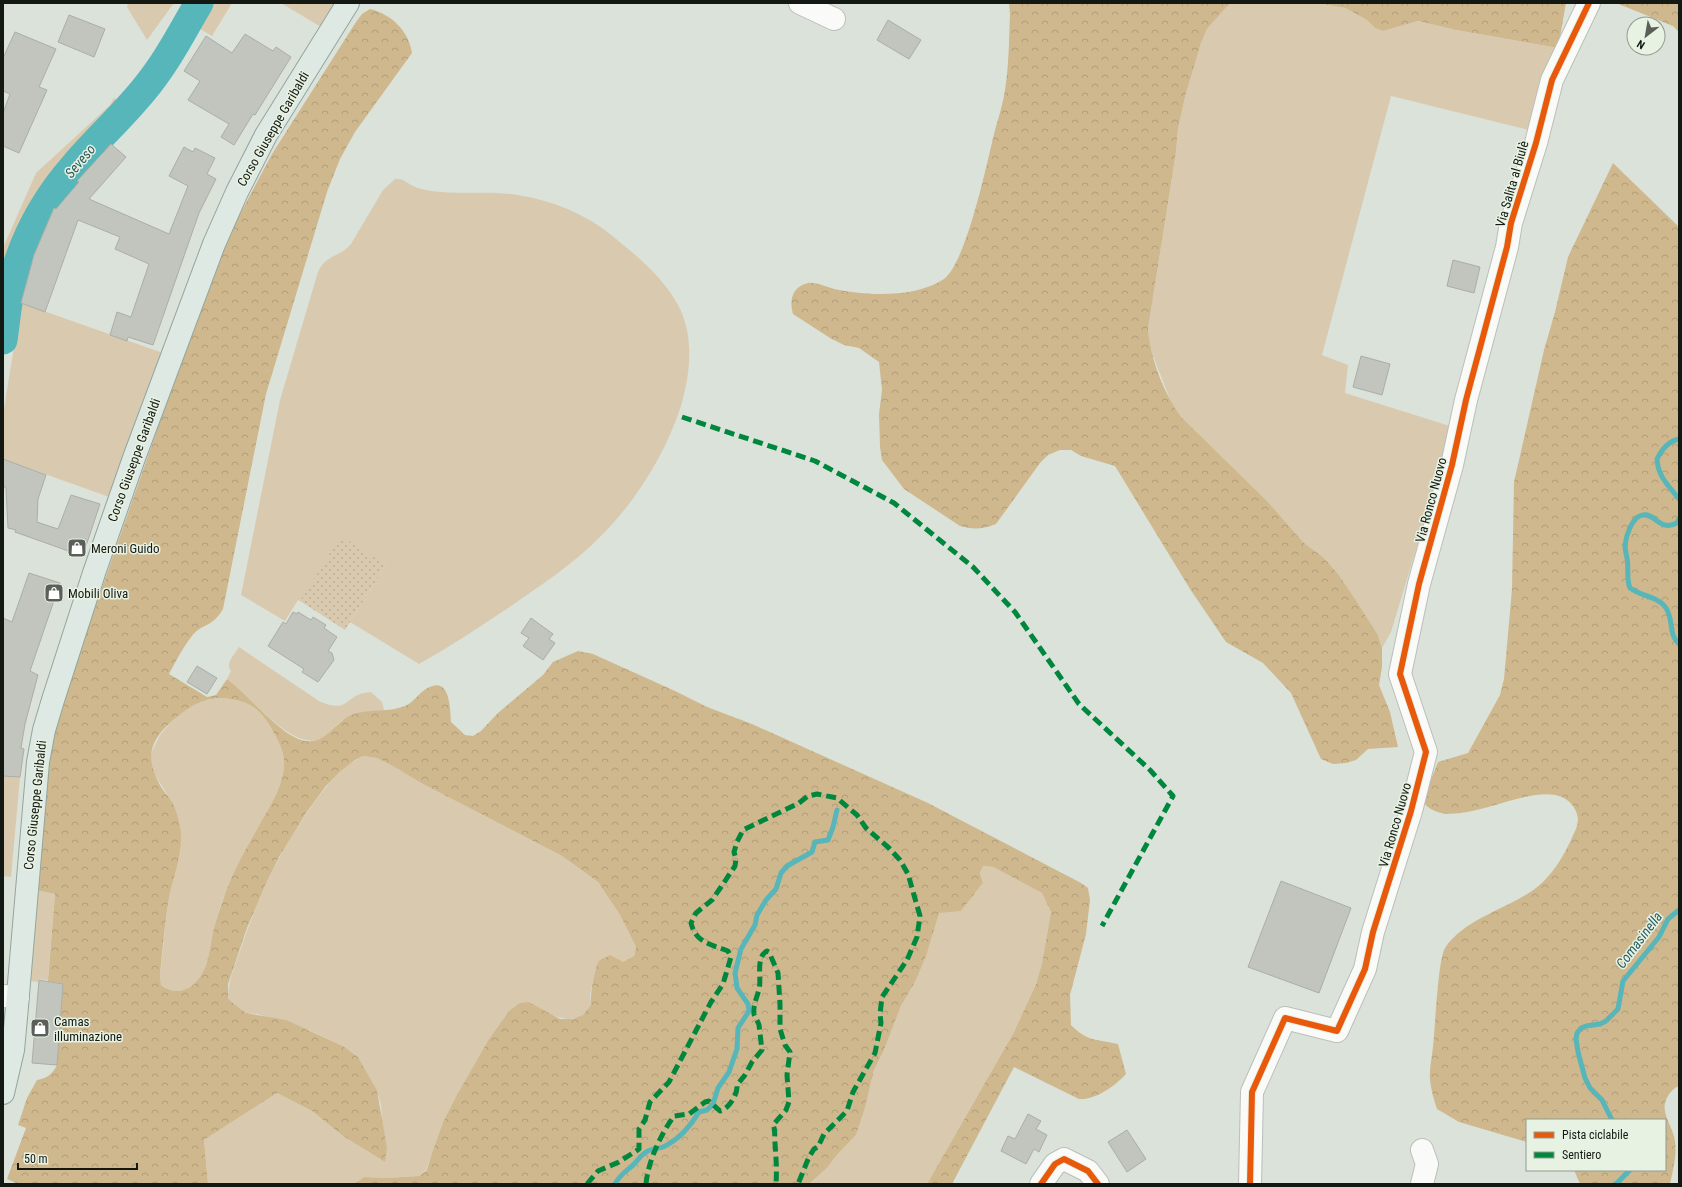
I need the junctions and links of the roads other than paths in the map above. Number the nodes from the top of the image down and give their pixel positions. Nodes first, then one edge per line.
1 (348, 3) edge
2 (800, 3) edge
3 (1589, 3) edge
4 (834, 19) dead end
5 (1466, 400) joint
6 (11, 996) edge
7 (3, 1092) edge
8 (1422, 1150) dead end
9 (1041, 1184) edge
10 (1098, 1184) edge
11 (1250, 1184) edge
12 (1422, 1184) edge

1 - 6 main road, Corso Giuseppe Garibaldi
2 - 4 street
3 - 5 street, Via Salita al Biulè
5 - 11 street, Via Ronco Nuovo
6 - 7 main road, Corso Giuseppe Garibaldi
8 - 12 street
9 - 10 street

